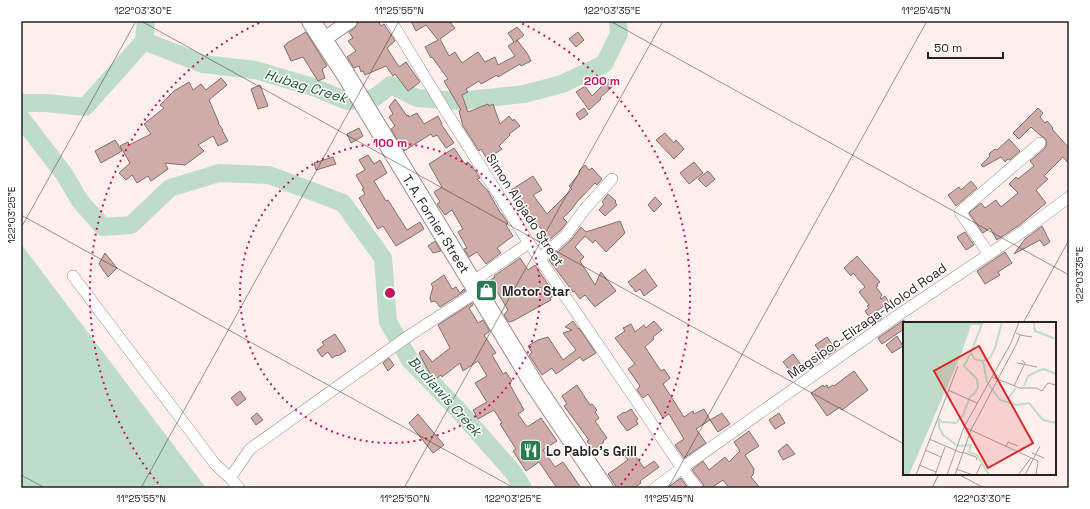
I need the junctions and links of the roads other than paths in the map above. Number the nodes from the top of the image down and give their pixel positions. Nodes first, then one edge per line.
1 (311, 21) edge
2 (350, 21) edge
3 (391, 21) edge
4 (323, 40) junction
5 (1040, 143) dead end
6 (612, 178) dead end
7 (1069, 197) edge
8 (529, 243) junction
9 (988, 254) junction
10 (540, 258) junction
11 (73, 276) dead end
12 (475, 286) junction
13 (682, 468) junction
14 (230, 478) junction
15 (239, 488) edge
16 (604, 488) edge
17 (656, 488) edge
18 (697, 488) edge

1 - 4 main road, T. A. Fornier Street
2 - 4 street
3 - 8 street, Simon Alojado Street
4 - 12 main road, T. A. Fornier Street
5 - 9 street
6 - 10 street
7 - 9 street, Magsipoc-Elizaga-Alolod Road
8 - 10 street, Simon Alojado Street
8 - 12 street
9 - 13 street, Magsipoc-Elizaga-Alolod Road
10 - 13 street, Simon Alojado Street
11 - 14 street
12 - 14 street
12 - 16 main road, T. A. Fornier Street
13 - 17 street, Magsipoc-Elizaga-Alolod Road
13 - 18 street, Simon Alojado Street
14 - 15 street

